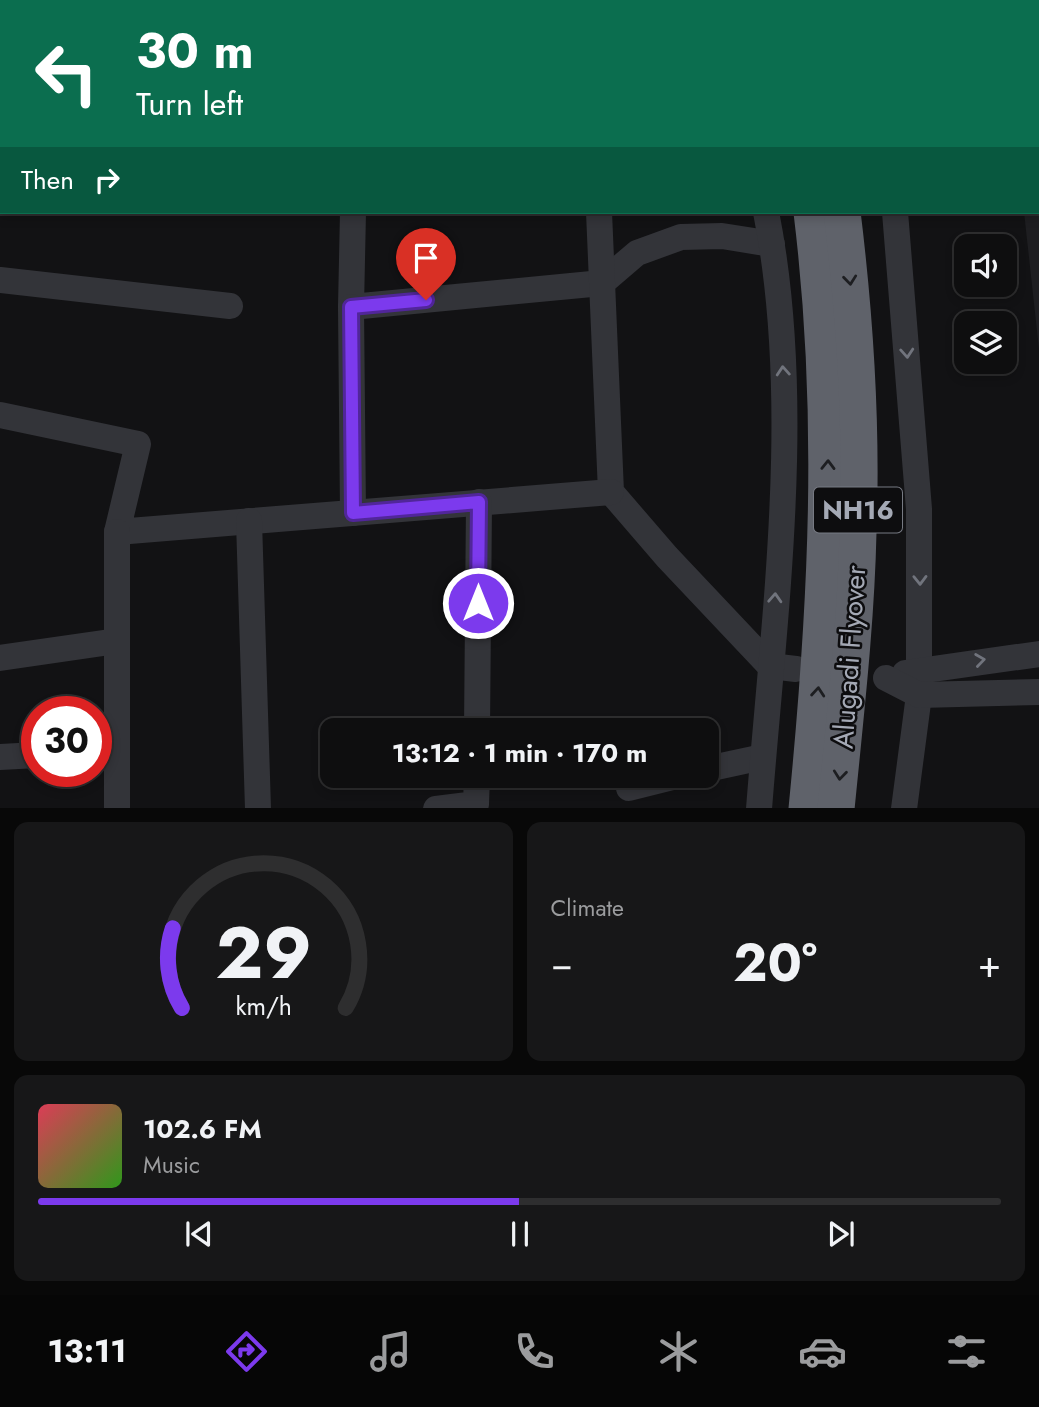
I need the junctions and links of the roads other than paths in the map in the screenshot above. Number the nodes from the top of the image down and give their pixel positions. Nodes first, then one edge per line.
1 (353, 214) edge
2 (599, 214) edge
3 (766, 214) edge
4 (813, 214) edge
5 (842, 214) edge
6 (895, 214) edge
7 (772, 244) junction
8 (0, 280) edge
9 (602, 283) junction
10 (230, 306) dead end
11 (351, 307) junction
12 (0, 415) edge
13 (611, 492) junction
14 (479, 502) junction
15 (353, 513) junction
16 (249, 521) junction
17 (117, 532) junction
18 (117, 641) junction
19 (1039, 654) edge
20 (0, 658) edge
21 (783, 668) junction
22 (920, 682) junction
23 (1039, 692) edge
24 (112, 696) edge
25 (477, 718) edge
26 (21, 756) edge
27 (0, 757) edge
28 (763, 757) junction
29 (719, 766) edge
30 (112, 780) edge
31 (477, 788) edge
32 (117, 808) edge
33 (258, 808) edge
34 (436, 808) edge
35 (759, 808) edge
36 (807, 808) edge
37 (836, 808) edge
38 (904, 808) edge

1 - 11 street
2 - 9 street
3 - 7 street
36 -> 4 highway, Alugadi Flyover / NH16
5 -> 37 highway, Alugadi Flyover / NH16
6 -> 22 street
7 - 9 street
21 -> 7 street
8 - 10 street
9 - 11 street
9 - 13 street
11 - 15 street
12 - 17 street
13 - 14 street
13 - 21 street
14 - 15 street
14 - 25 street
15 - 16 street
16 - 17 street
16 - 33 street
17 - 18 street
18 - 20 street
18 - 24 street
22 -> 19 street
21 - 28 street
22 - 23 street
22 - 38 street
26 - 27 street
28 - 29 street
28 - 35 street
30 - 32 street
31 - 34 street

